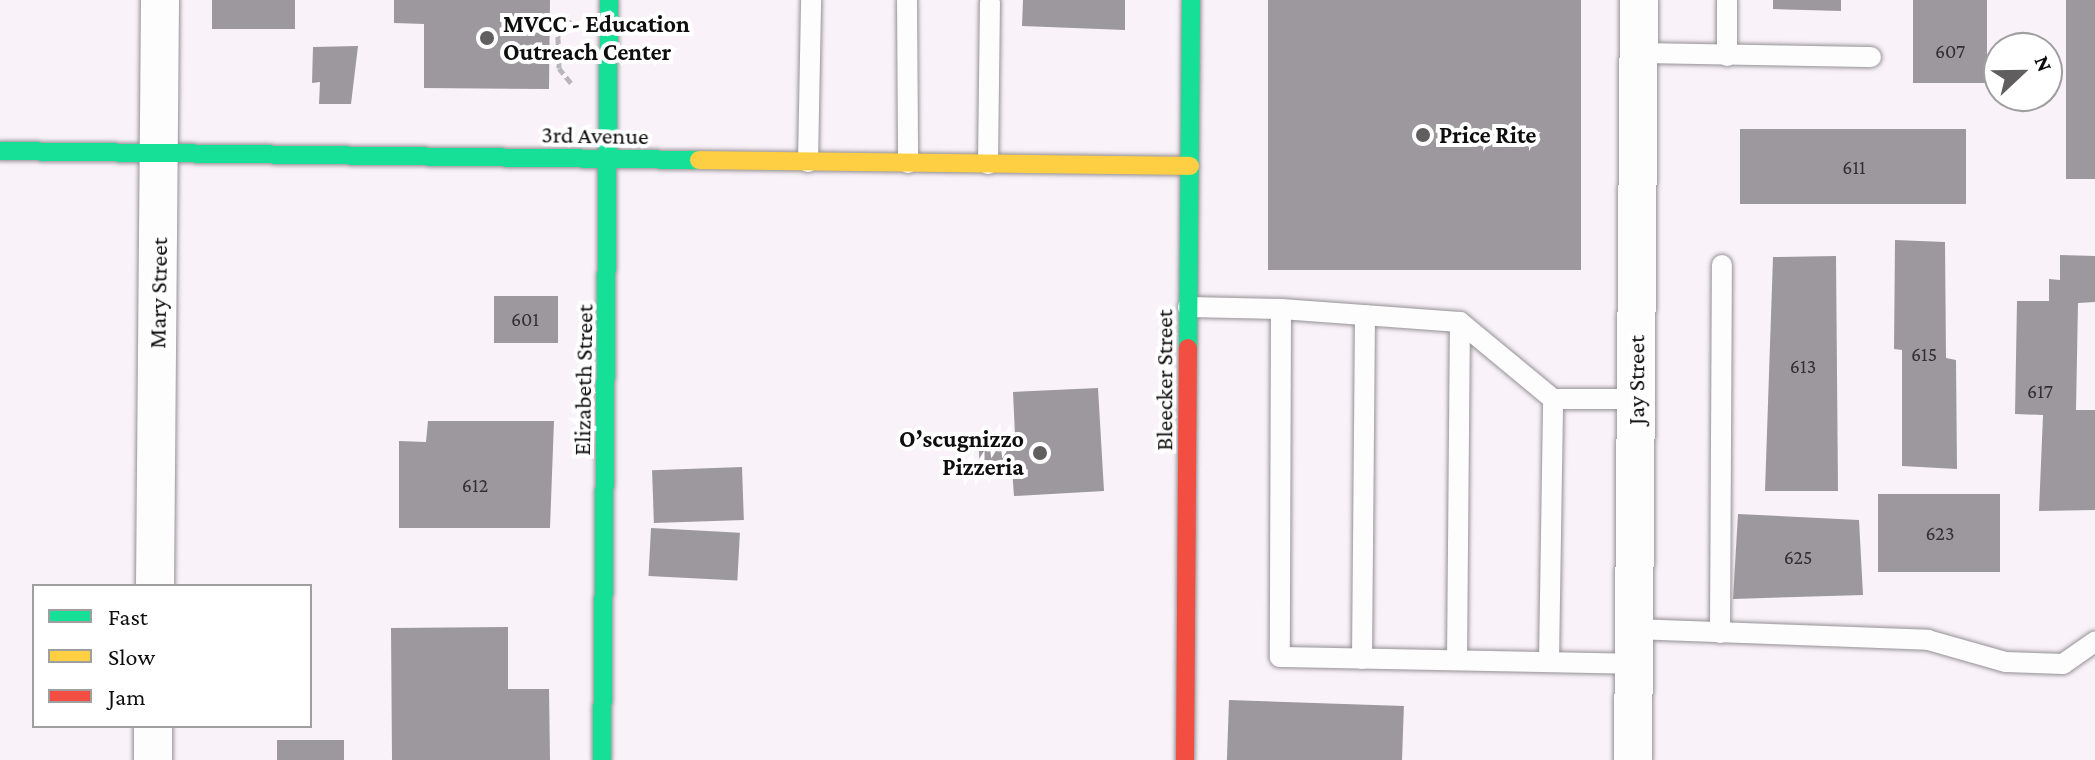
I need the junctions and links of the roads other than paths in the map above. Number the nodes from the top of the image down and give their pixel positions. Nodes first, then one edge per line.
1 (160, 0) edge
2 (609, 0) edge
3 (811, 0) edge
4 (907, 0) edge
5 (1191, 0) edge
6 (1639, 0) edge
7 (1727, 0) edge
8 (990, 2) dead end
9 (1638, 53) junction
10 (1727, 56) junction
11 (1871, 57) dead end
12 (0, 151) edge
13 (159, 153) junction
14 (610, 160) junction
15 (808, 162) junction
16 (908, 163) junction
17 (988, 164) junction
18 (1190, 166) junction
19 (1722, 265) dead end
20 (1188, 307) junction
21 (1281, 309) junction
22 (1365, 315) junction
23 (1460, 322) junction
24 (1553, 399) junction
25 (1636, 399) junction
26 (155, 584) edge
27 (1720, 633) junction
28 (2095, 642) edge
29 (1634, 647) junction
30 (1362, 659) junction
31 (1457, 660) junction
32 (1549, 662) junction
33 (153, 728) edge
34 (153, 760) edge
35 (602, 760) edge
36 (1185, 760) edge
37 (1633, 760) edge

1 - 13 street, Mary Street
2 - 14 street, Elizabeth Street
3 - 15 lane
4 - 16 lane
5 - 18 street, Bleecker Street
6 - 9 street, Jay Street
7 - 10 lane
8 - 17 lane
9 - 10 lane
9 - 25 street, Jay Street
10 - 11 lane
12 - 13 street, 3rd Avenue
13 - 14 street, 3rd Avenue
13 - 26 street, Mary Street
14 - 15 street, 3rd Avenue
14 - 35 street, Elizabeth Street
15 - 16 street, 3rd Avenue
16 - 17 street, 3rd Avenue
17 - 18 street, 3rd Avenue
18 - 20 street, Bleecker Street
19 - 27 lane
20 - 21 lane
20 - 36 street, Bleecker Street
21 - 22 lane
21 - 30 lane
22 - 23 lane
22 - 30 lane
23 - 24 lane
23 - 31 lane
24 - 25 lane
24 - 32 lane
25 - 29 street, Jay Street
27 - 28 lane
27 - 29 lane
29 - 32 lane
29 - 37 street, Jay Street
30 - 31 lane
31 - 32 lane
33 - 34 street

